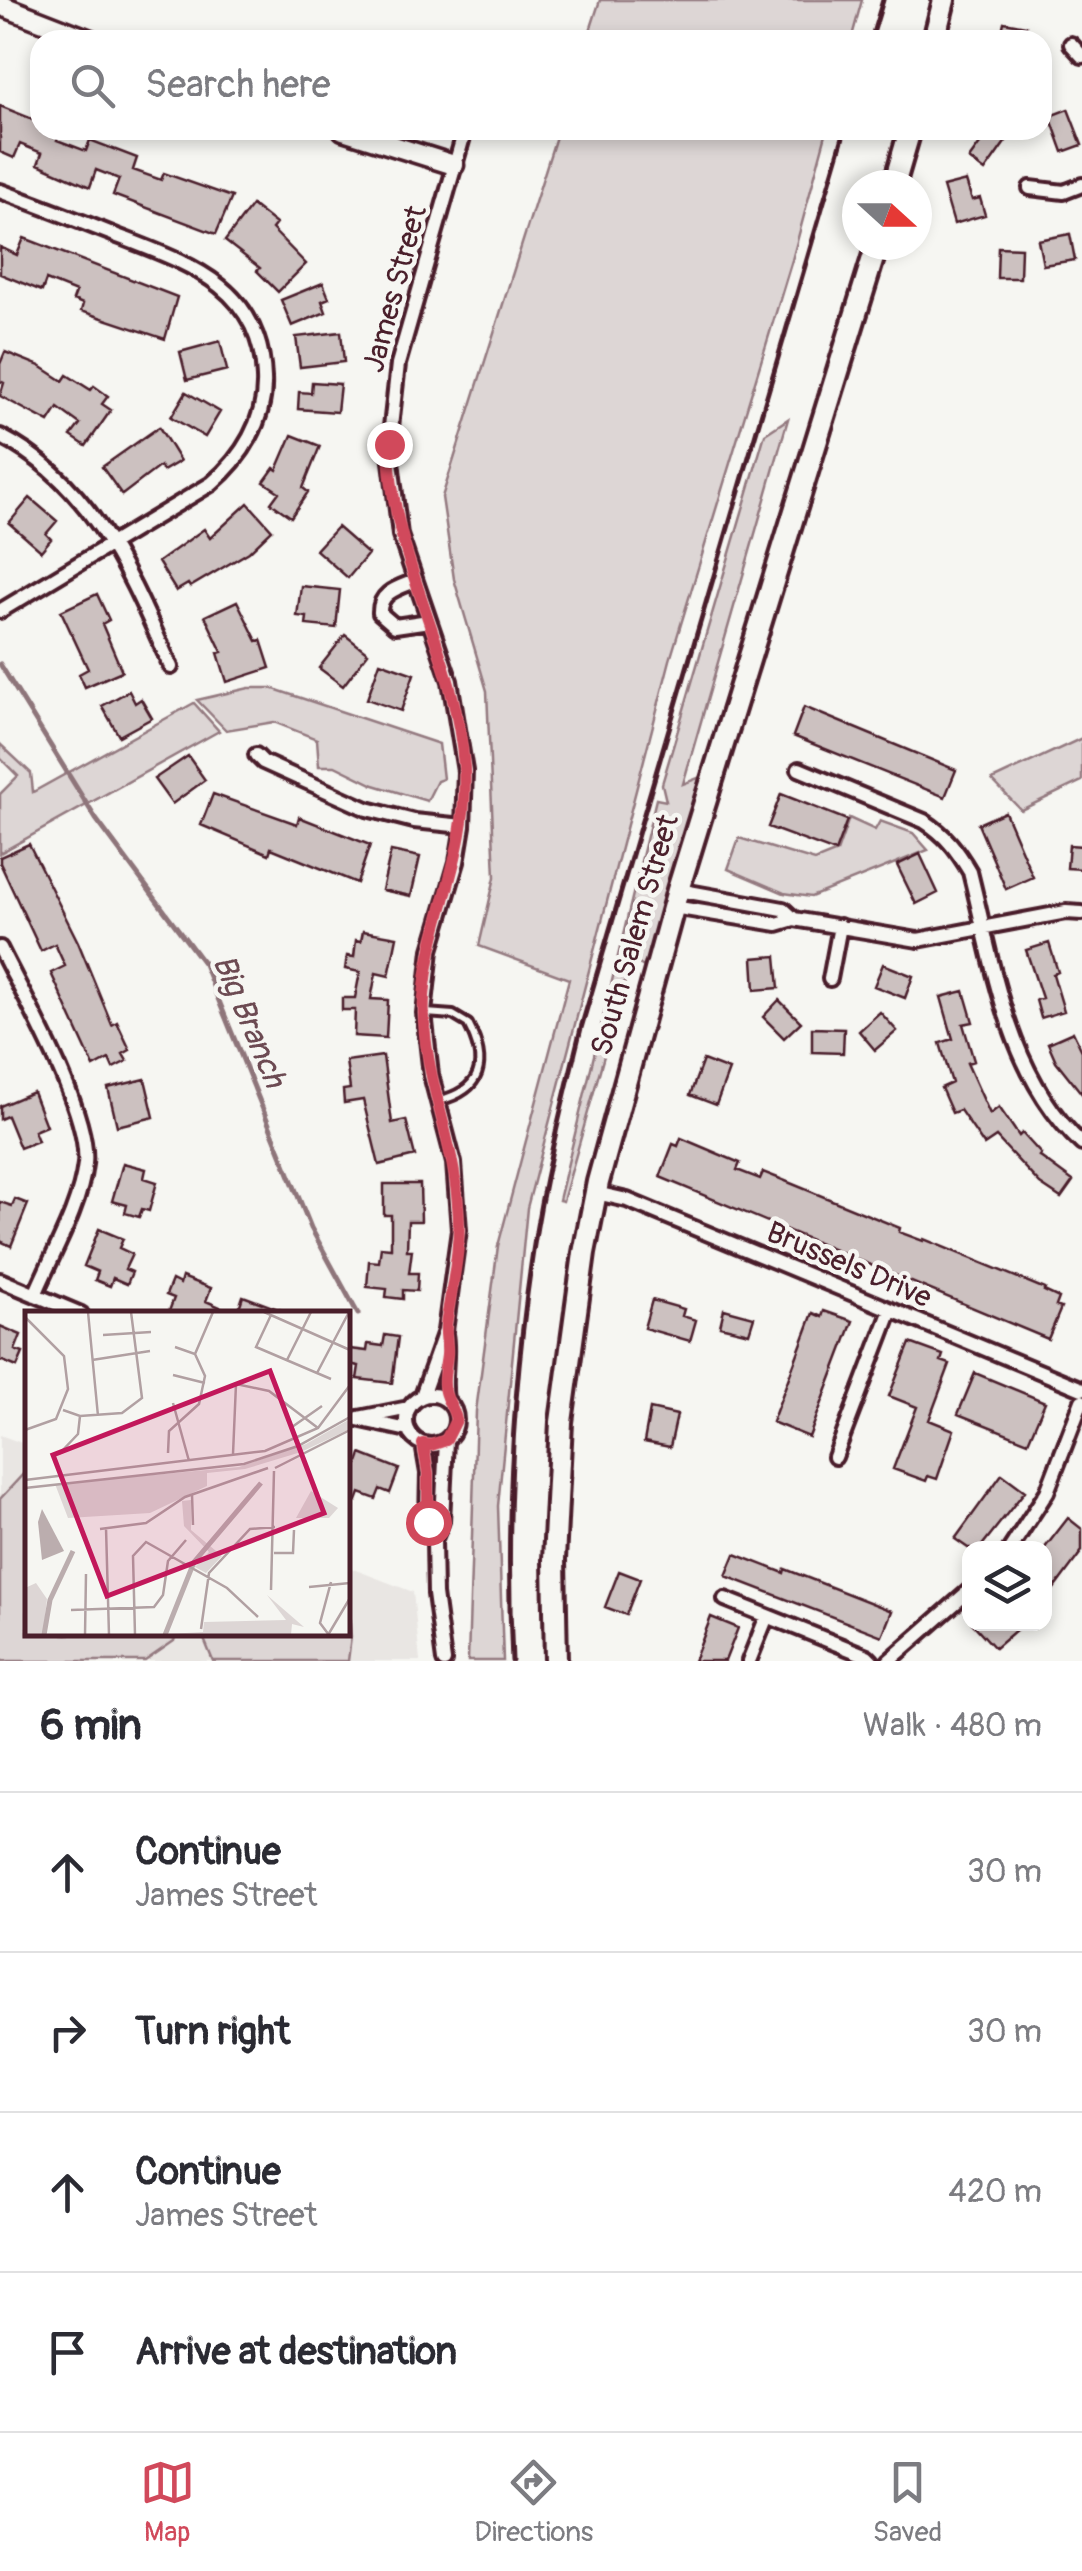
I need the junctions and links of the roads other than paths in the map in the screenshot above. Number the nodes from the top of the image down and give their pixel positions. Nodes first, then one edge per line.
1 (944, 0) edge
2 (0, 5) edge
3 (64, 30) edge
4 (936, 30) edge
5 (1071, 44) dead end
6 (1082, 56) edge
7 (375, 140) edge
8 (462, 140) edge
9 (907, 140) edge
10 (454, 165) junction
11 (898, 170) edge
12 (1082, 185) edge
13 (1030, 188) dead end
14 (0, 191) edge
15 (871, 260) edge
16 (0, 436) edge
17 (112, 542) junction
18 (415, 581) junction
19 (0, 611) edge
20 (429, 621) junction
21 (172, 667) dead end
22 (256, 755) dead end
23 (799, 768) dead end
24 (463, 826) junction
25 (675, 899) junction
26 (1082, 913) edge
27 (840, 926) junction
28 (984, 929) junction
29 (0, 948) edge
30 (830, 979) dead end
31 (424, 1013) junction
32 (437, 1101) junction
33 (1082, 1144) edge
34 (596, 1193) junction
35 (0, 1280) edge
36 (35, 1294) junction
37 (891, 1310) junction
38 (74, 1311) edge
39 (445, 1331) junction
40 (1082, 1389) edge
41 (422, 1396) junction
42 (446, 1400) junction
43 (1082, 1401) edge
44 (409, 1408) junction
45 (353, 1418) edge
46 (408, 1430) junction
47 (446, 1440) junction
48 (423, 1444) junction
49 (835, 1457) dead end
50 (434, 1541) junction
51 (1015, 1541) edge
52 (962, 1597) edge
53 (725, 1599) dead end
54 (767, 1616) junction
55 (444, 1661) edge
56 (556, 1661) edge
57 (749, 1661) edge
58 (872, 1661) edge
59 (889, 1661) edge

1 - 4 main road
2 - 3 main road
5 - 6 street
7 - 10 main road
8 - 10 street, James Street
9 - 11 main road
10 - 18 street, James Street
12 - 13 street
14 - 17 street
15 - 25 main road, South Salem Street
16 - 17 street
17 - 19 street
17 - 21 street
18 - 20 street, James Street
18 - 20 street
20 - 24 street, James Street
22 - 24 street
23 - 28 street
24 - 31 street, James Street
25 - 27 street
25 - 34 main road, South Salem Street
26 - 28 street
27 - 28 street
27 - 30 street
28 - 33 street
29 - 36 street
31 - 32 street, James Street
31 - 32 lane
32 - 39 street, James Street
34 - 37 street, Brussels Drive
34 - 56 main road, South Salem Street
35 - 36 street
36 - 38 street
37 - 40 street, Brussels Drive
37 - 49 street
39 - 41 street, James Street
39 - 42 street, James Street
41 - 42 street
41 - 44 street
42 - 47 street
43 - 51 street
44 - 45 street
44 - 46 street
45 - 46 street
46 - 48 street
47 - 48 street
47 - 50 street
48 - 50 street
50 - 55 street
52 - 59 street
53 - 54 street
54 - 57 street
54 - 58 street

